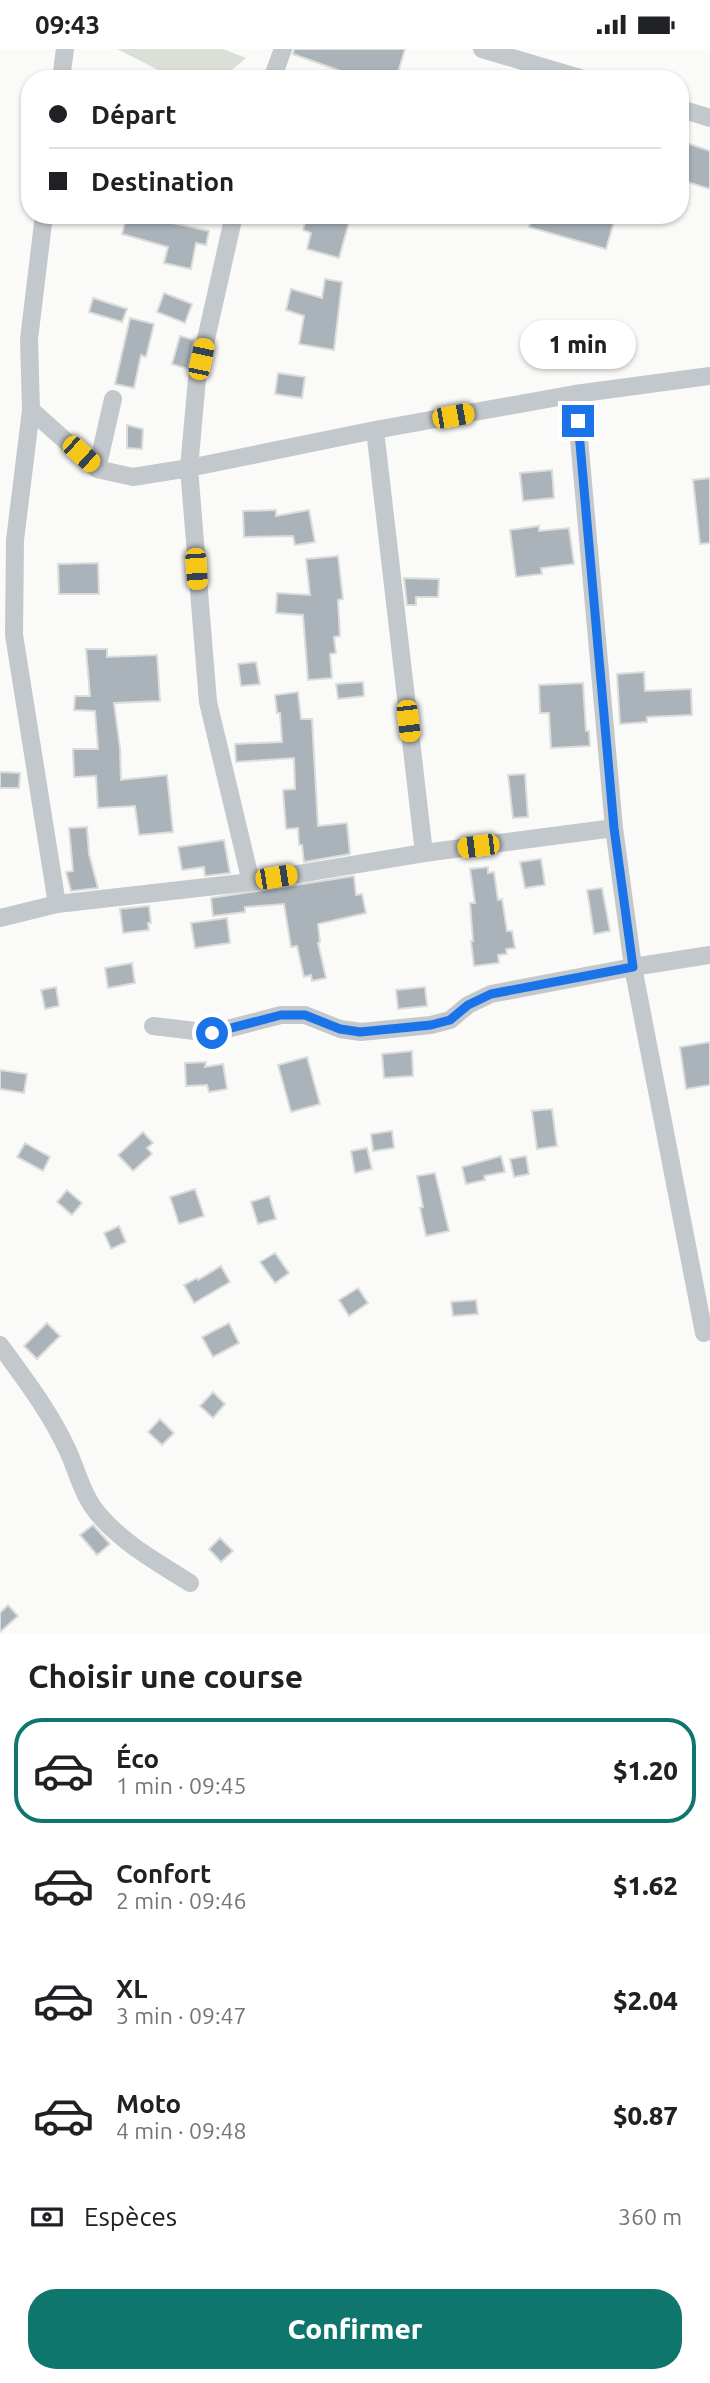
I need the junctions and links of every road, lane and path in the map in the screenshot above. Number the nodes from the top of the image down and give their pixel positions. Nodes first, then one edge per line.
1 (65, 49) edge
2 (282, 49) edge
3 (482, 49) edge
4 (62, 70) edge
5 (275, 70) edge
6 (553, 70) edge
7 (689, 111) edge
8 (710, 118) edge
9 (43, 224) edge
10 (232, 224) edge
11 (710, 376) edge
12 (575, 394) junction
13 (113, 399) dead end
14 (32, 410) junction
15 (375, 430) junction
16 (189, 468) junction
17 (97, 469) junction
18 (7, 634) edge
19 (614, 828) junction
20 (424, 853) junction
21 (251, 881) junction
22 (57, 904) junction
23 (0, 918) edge
24 (710, 955) edge
25 (633, 967) junction
26 (153, 1026) dead end
27 (704, 1333) dead end
28 (0, 1345) edge
29 (190, 1583) dead end

1 - 4 street
2 - 5 street
3 - 6 street
7 - 8 street
9 - 14 street
10 - 16 street
11 - 12 street
12 - 15 street
12 - 19 street
13 - 17 street
14 - 17 street
14 - 18 street
15 - 16 street
15 - 20 street
16 - 17 street
16 - 21 street
18 - 22 street
19 - 20 street
19 - 25 street
20 - 21 street
21 - 22 street
22 - 23 street
24 - 25 street
25 - 26 street
25 - 27 street
28 - 29 street

